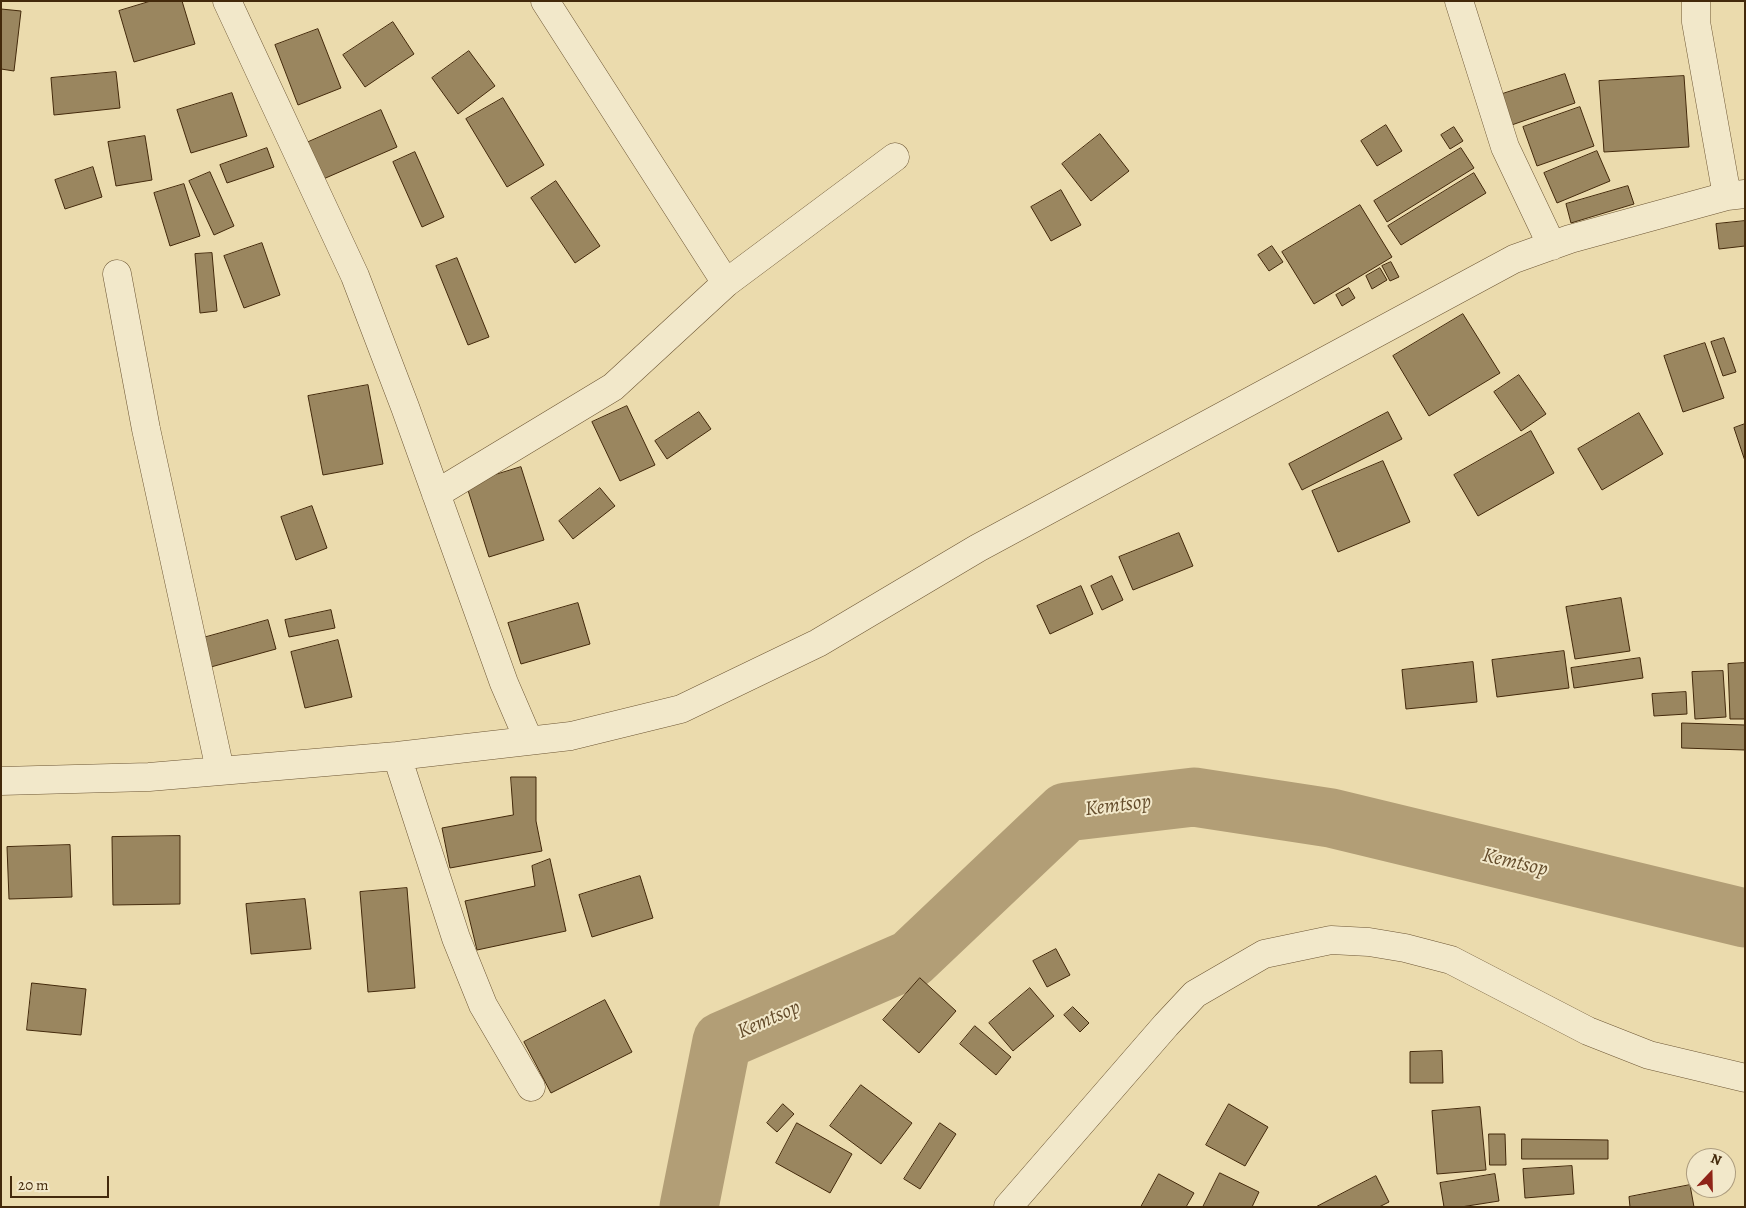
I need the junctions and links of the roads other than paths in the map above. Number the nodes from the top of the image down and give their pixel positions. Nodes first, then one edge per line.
1 (227, 1) edge
2 (545, 1) edge
3 (1459, 1) edge
4 (1696, 1) edge
5 (894, 157) dead end
6 (1736, 195) edge
7 (1552, 246) junction
8 (117, 274) dead end
9 (726, 283) junction
10 (436, 494) junction
11 (529, 741) junction
12 (397, 756) junction
13 (220, 770) junction
14 (1, 781) edge
15 (1745, 1078) edge
16 (531, 1087) dead end
17 (1008, 1207) edge

1 - 10 street
2 - 9 street
3 - 7 street
4 - 6 street
5 - 9 street
6 - 7 street
7 - 11 street
8 - 13 street
9 - 10 street
10 - 11 street
11 - 12 street
12 - 13 street
12 - 16 street
13 - 14 street
15 - 17 street

